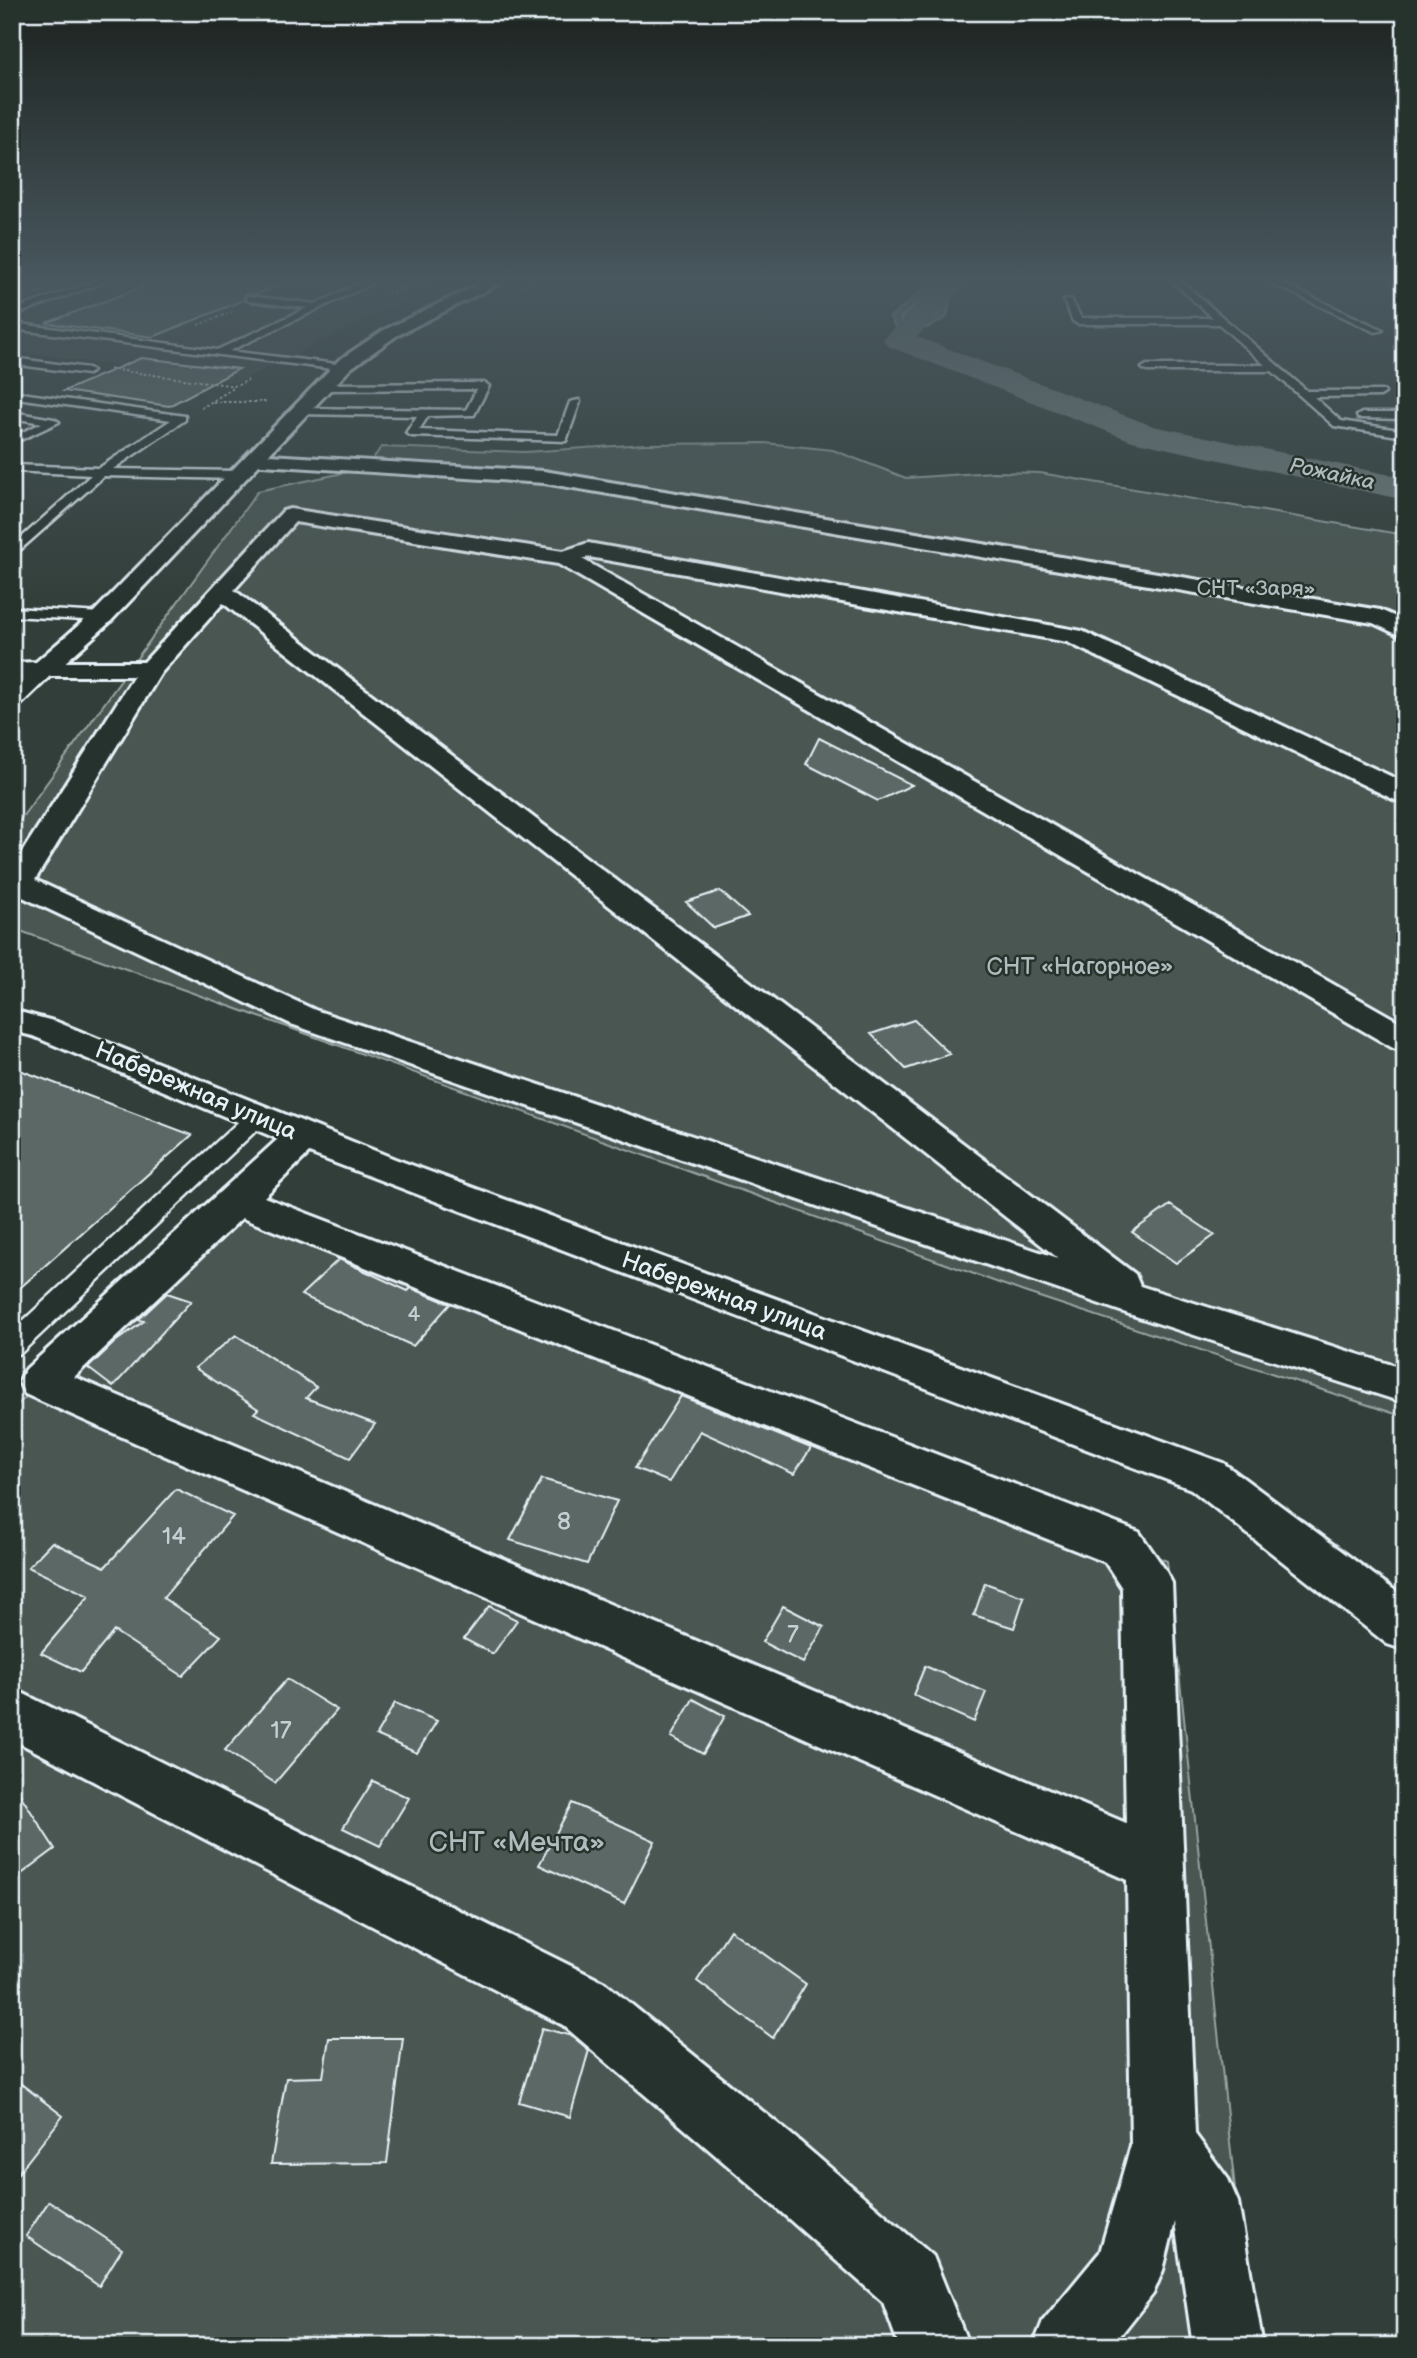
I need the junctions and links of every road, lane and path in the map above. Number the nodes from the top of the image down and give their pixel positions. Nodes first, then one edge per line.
1 (35, 391) edge
2 (229, 391) edge
3 (317, 391) edge
4 (481, 391) edge
5 (1301, 391) edge
6 (1380, 393) dead end
7 (1304, 394) junction
8 (213, 402) junction
9 (575, 402) dead end
10 (301, 407) junction
11 (425, 411) junction
12 (12, 415) edge
13 (1404, 416) edge
14 (1330, 417) junction
15 (181, 418) junction
16 (1405, 434) edge
17 (12, 441) edge
18 (245, 467) junction
19 (12, 468) edge
20 (101, 472) junction
21 (12, 553) edge
22 (564, 558) junction
23 (221, 591) junction
24 (12, 612) edge
25 (102, 617) junction
26 (1405, 631) edge
27 (43, 669) junction
28 (151, 669) junction
29 (12, 670) edge
30 (12, 699) edge
31 (1405, 794) edge
32 (12, 1020) edge
33 (1405, 1040) edge
34 (257, 1117) junction
35 (304, 1136) junction
36 (236, 1201) junction
37 (1144, 1303) junction
38 (12, 1346) edge
39 (1405, 1385) edge
40 (1405, 1628) edge
41 (12, 1712) edge
42 (1154, 1863) junction
43 (1163, 2145) junction
44 (934, 2346) edge
45 (1068, 2346) edge
46 (1228, 2346) edge

1 - 15 lane
2 - 8 path
3 - 10 street
4 - 11 lane
5 - 7 lane
6 - 7 lane
7 - 14 lane
8 - 10 path
8 - 15 path
9 - 11 lane
10 - 11 lane
10 - 18 street
12 - 17 lane
13 - 14 lane
14 - 16 lane
15 - 20 lane
18 - 20 lane
18 - 25 street
18 - 26 street
19 - 20 lane
20 - 21 lane
22 - 23 street
22 - 31 street
22 - 33 street
23 - 28 street
23 - 37 street
24 - 25 lane
25 - 27 street
27 - 28 street
27 - 29 street
27 - 30 street
28 - 37 street
32 - 34 street, Набережная улица
34 - 35 street, Набережная улица
34 - 38 lane
35 - 36 street
35 - 40 street, Набережная улица
36 - 42 street
36 - 42 street
37 - 39 street
41 - 44 street
42 - 43 street
43 - 45 street
43 - 46 street

